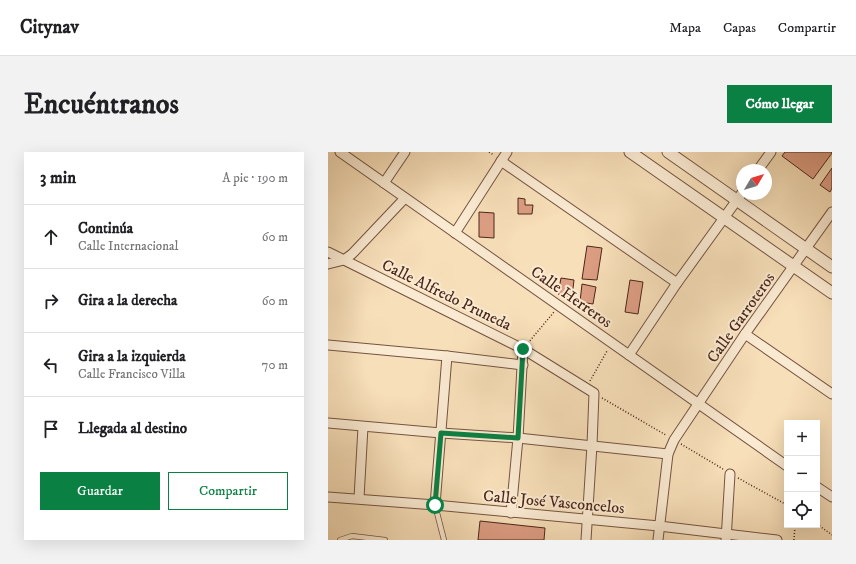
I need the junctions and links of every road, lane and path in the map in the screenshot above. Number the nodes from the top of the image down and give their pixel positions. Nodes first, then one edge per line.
1 (340, 152) edge
2 (405, 152) edge
3 (508, 152) edge
4 (630, 152) edge
5 (668, 152) edge
6 (770, 152) edge
7 (502, 161) junction
8 (762, 164) edge
9 (384, 183) junction
10 (736, 195) edge
11 (405, 198) junction
12 (737, 200) edge
13 (743, 200) edge
14 (832, 212) edge
15 (724, 217) junction
16 (455, 233) junction
17 (806, 248) junction
18 (328, 252) edge
19 (344, 260) junction
20 (328, 264) edge
21 (794, 266) junction
22 (832, 267) edge
23 (677, 284) junction
24 (832, 293) edge
25 (559, 305) junction
26 (745, 334) junction
27 (611, 342) junction
28 (328, 345) edge
29 (523, 349) junction
30 (629, 355) junction
31 (447, 356) junction
32 (523, 365) junction
33 (590, 390) junction
34 (832, 394) edge
35 (698, 405) junction
36 (328, 423) edge
37 (363, 427) junction
38 (441, 433) junction
39 (518, 438) junction
40 (674, 440) junction
41 (592, 445) junction
42 (668, 454) junction
43 (784, 464) edge
44 (730, 474) dead end
45 (820, 489) edge
46 (328, 496) edge
47 (832, 497) edge
48 (359, 498) junction
49 (435, 505) junction
50 (511, 513) junction
51 (588, 520) junction
52 (659, 526) junction
53 (820, 526) edge
54 (795, 528) edge
55 (832, 535) edge
56 (726, 537) edge
57 (340, 540) edge
58 (385, 540) edge
59 (444, 540) edge
60 (586, 540) edge
61 (658, 540) edge
62 (777, 540) edge
63 (794, 540) edge

1 - 9 street, Calle Herreros
2 - 9 street
3 - 7 street
4 - 15 street
5 - 10 street
6 - 8 street
7 - 16 street
7 - 23 street
9 - 11 street, Calle Herreros
11 - 16 street, Calle Herreros
11 - 19 street
12 - 15 street
13 - 17 street
14 - 17 street, Calle Garroteros
15 - 21 street
15 - 23 street
16 - 25 street, Calle Herreros
17 - 21 street, Calle Garroteros
17 - 22 street
18 - 19 street, Calle Alfredo Pruneda
19 - 20 street
19 - 29 street, Calle Alfredo Pruneda
21 - 24 street
21 - 26 street, Calle Garroteros
23 - 30 street
25 - 27 street, Calle Herreros
25 - 29 path
26 - 34 street
26 - 35 street, Calle Garroteros
27 - 30 street, Calle Herreros
27 - 33 path
28 - 31 street
29 - 32 street
29 - 33 street, Calle Alfredo Pruneda
30 - 35 street, Calle Herreros
31 - 32 street
31 - 38 street
32 - 39 street
33 - 40 path
33 - 41 street
35 - 40 street, Calle Garroteros
35 - 43 street, Calle Herreros
36 - 37 street
37 - 38 street
37 - 48 street
38 - 39 street
38 - 49 street
39 - 41 street
39 - 50 street
40 - 42 street, Calle Garroteros
41 - 42 street
41 - 51 street
42 - 52 street, Calle Garroteros
44 - 56 street
45 - 47 street
46 - 48 street, Calle José Vasconcelos
48 - 49 street, Calle José Vasconcelos
49 - 50 street, Calle José Vasconcelos
49 - 59 lane
50 - 51 street, Calle José Vasconcelos
51 - 52 street, Calle José Vasconcelos
51 - 60 street
52 - 56 street, Calle José Vasconcelos
52 - 61 street, Calle Garroteros
53 - 55 path
54 - 63 path
56 - 62 street, Calle José Vasconcelos
57 - 58 lane

